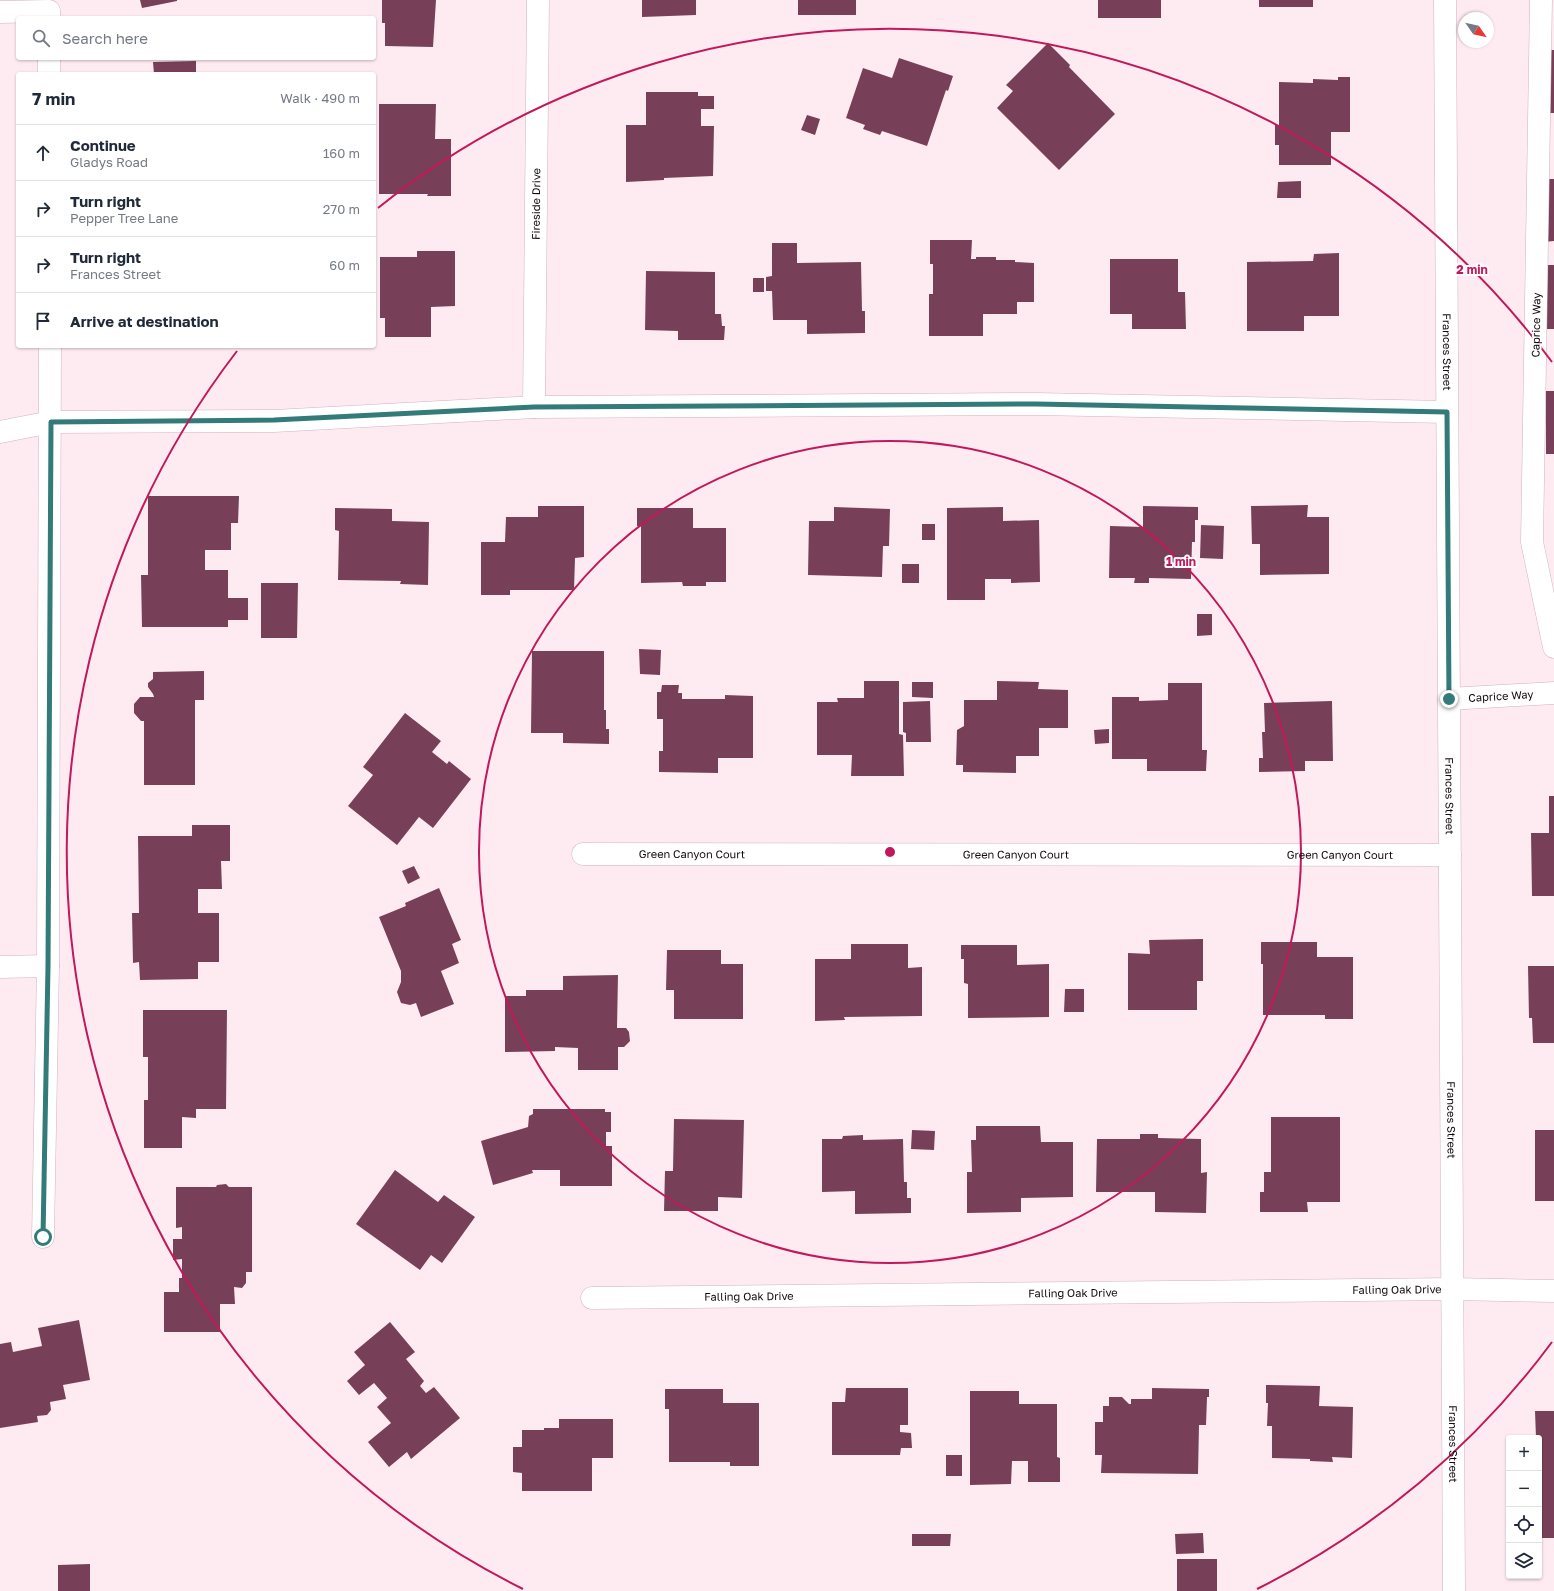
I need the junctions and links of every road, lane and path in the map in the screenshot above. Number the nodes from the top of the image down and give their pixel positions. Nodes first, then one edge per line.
1 (538, 0) edge
2 (1445, 0) edge
3 (1541, 0) edge
4 (0, 12) edge
5 (49, 14) edge
6 (49, 60) edge
7 (49, 72) edge
8 (50, 348) edge
9 (534, 407) junction
10 (1447, 412) junction
11 (51, 422) junction
12 (0, 432) edge
13 (1554, 647) edge
14 (1554, 693) edge
15 (1449, 699) junction
16 (583, 854) dead end
17 (1450, 854) junction
18 (48, 966) junction
19 (0, 967) edge
20 (43, 1237) dead end
21 (1452, 1289) junction
22 (1554, 1291) edge
23 (592, 1298) dead end
24 (1454, 1591) edge

1 - 9 street, Fireside Drive
2 - 10 street, Frances Street
3 - 13 street, Caprice Way
4 - 5 street
6 - 7 street
8 - 11 street
9 - 10 street
9 - 11 street
10 - 15 street, Frances Street
11 - 12 street
11 - 18 street
14 - 15 street, Caprice Way
15 - 17 street, Frances Street
16 - 17 street, Green Canyon Court
17 - 21 street, Frances Street
18 - 19 street
18 - 20 street
21 - 22 street, Falling Oak Drive
21 - 23 street, Falling Oak Drive
21 - 24 street, Frances Street

